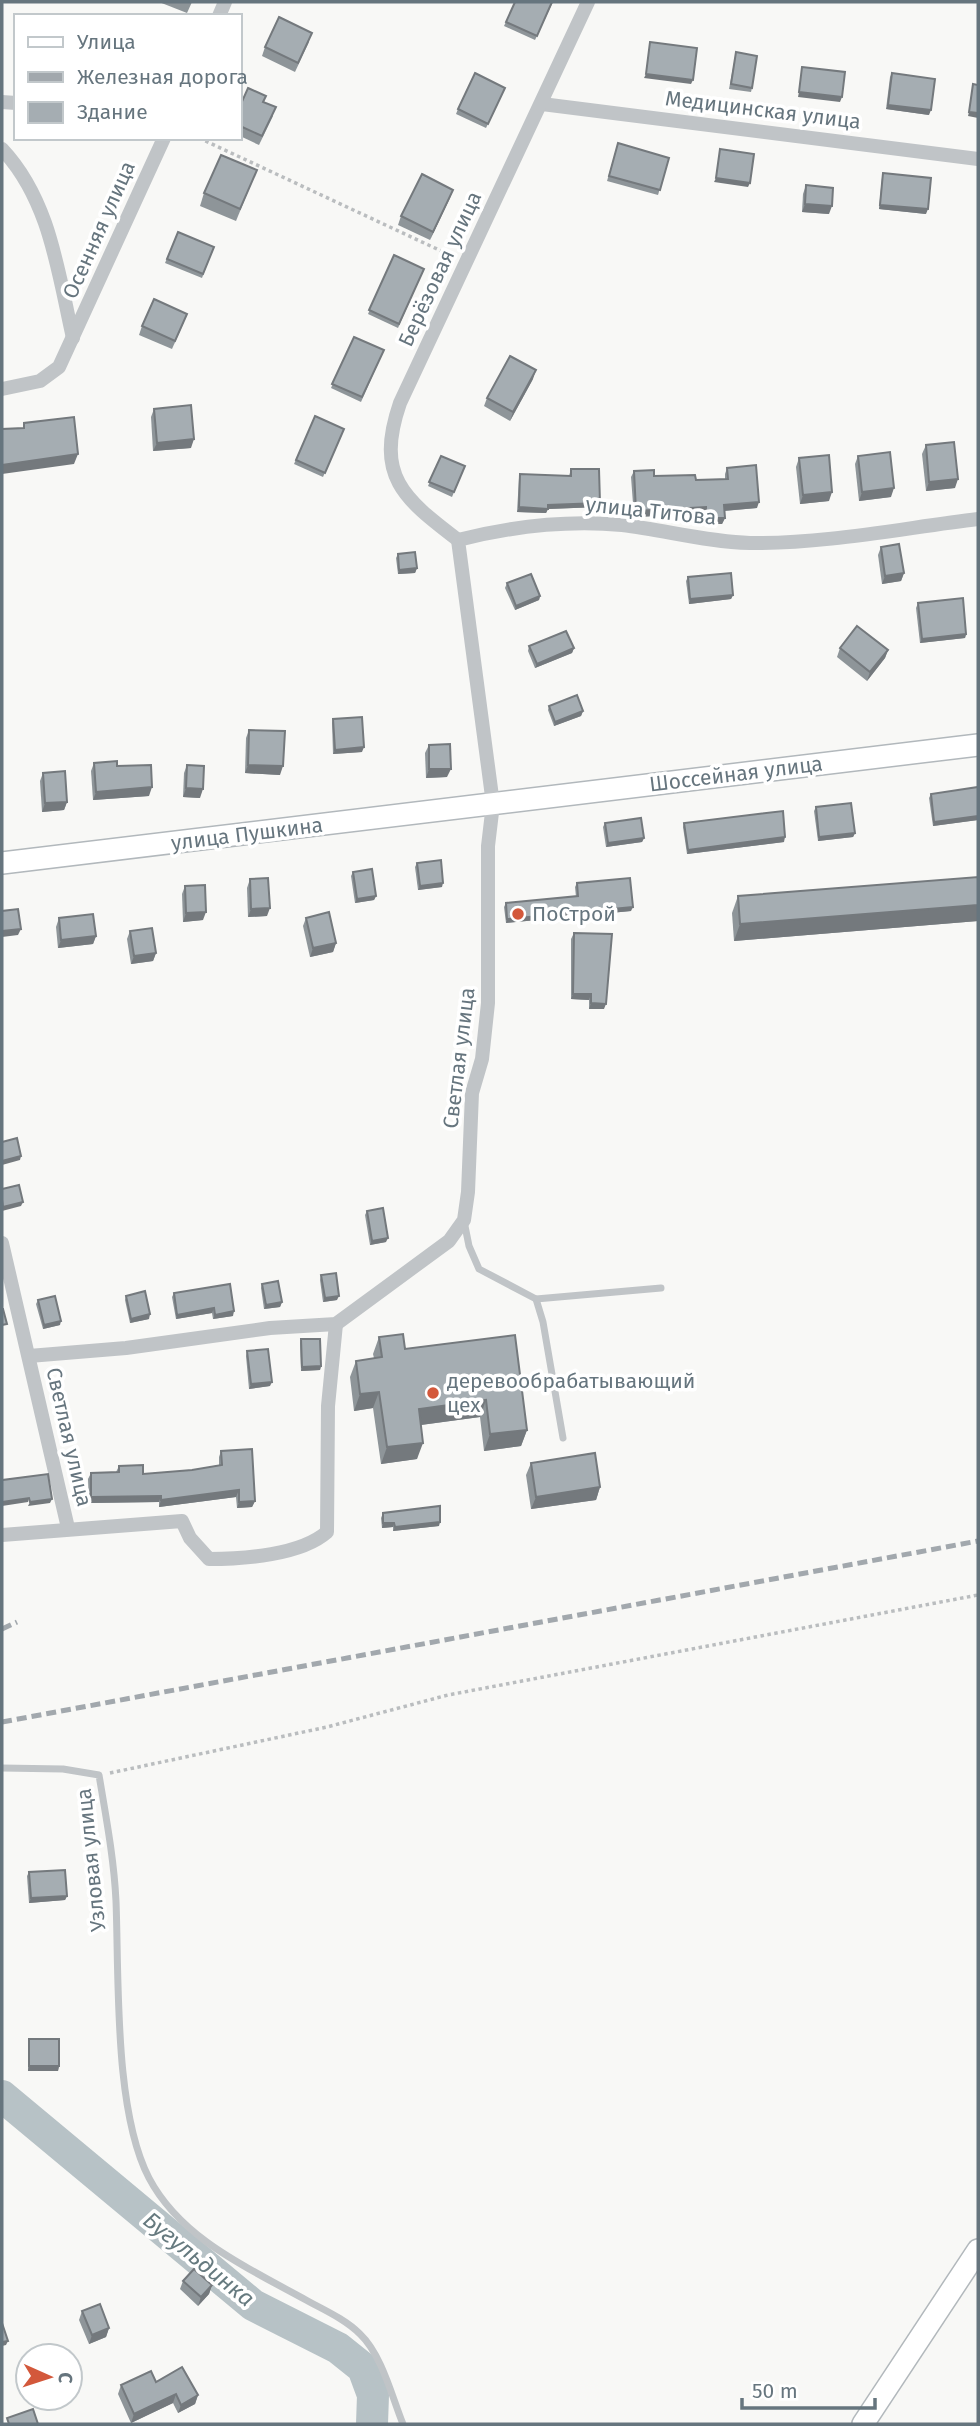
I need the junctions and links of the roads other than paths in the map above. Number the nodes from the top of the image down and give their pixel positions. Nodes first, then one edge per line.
1 (589, 2) edge
2 (542, 104) junction
3 (163, 140) edge
4 (2, 149) edge
5 (978, 159) edge
6 (73, 338) junction
7 (2, 388) edge
8 (978, 519) edge
9 (458, 540) junction
10 (978, 745) edge
11 (493, 804) junction
12 (2, 863) edge
13 (464, 1220) junction
14 (2, 1243) edge
15 (662, 1288) dead end
16 (536, 1299) junction
17 (336, 1324) junction
18 (29, 1356) junction
19 (563, 1438) dead end
20 (68, 1528) junction
21 (2, 1535) edge
22 (2, 1768) edge
23 (978, 2250) edge
24 (404, 2424) edge
25 (863, 2424) edge

1 - 2 street, Берёзовая улица
2 - 5 street, Медицинская улица
2 - 9 street, Берёзовая улица
3 - 6 street, Осенняя улица
4 - 6 street
6 - 7 street, Осенняя улица
8 - 9 street, улица Титова
9 - 11 street
10 - 11 main road, Шоссейная улица
11 - 12 main road, улица Пушкина
11 - 13 street, Светлая улица
13 - 16 lane
13 - 17 street
14 - 18 street, Светлая улица
15 - 16 lane
16 - 19 lane
17 - 18 street, Светлая улица
17 - 20 street
18 - 20 street, Светлая улица
20 - 21 street
22 - 24 lane, Узловая улица
23 - 25 main road

